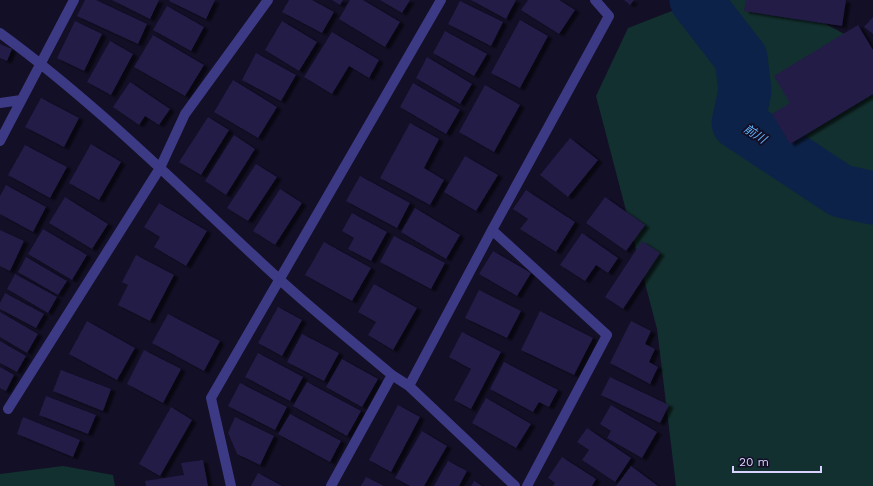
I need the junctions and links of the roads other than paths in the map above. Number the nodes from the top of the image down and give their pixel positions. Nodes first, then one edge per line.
1 (74, 0) edge
2 (268, 0) edge
3 (441, 0) edge
4 (595, 0) edge
5 (0, 33) edge
6 (41, 63) junction
7 (21, 100) junction
8 (0, 103) edge
9 (0, 141) edge
10 (160, 168) junction
11 (492, 230) junction
12 (280, 280) junction
13 (392, 375) junction
14 (409, 386) junction
15 (8, 409) dead end
16 (231, 486) edge
17 (331, 486) edge
18 (515, 486) edge
19 (527, 486) edge

1 - 6 street
2 - 10 street
3 - 12 street
4 - 11 street
5 - 6 street
6 - 7 street
6 - 10 street
7 - 8 street
7 - 9 street
10 - 12 street
10 - 15 street
11 - 14 street
11 - 19 street
12 - 13 street
12 - 16 street
13 - 14 street
13 - 17 street
14 - 18 street

